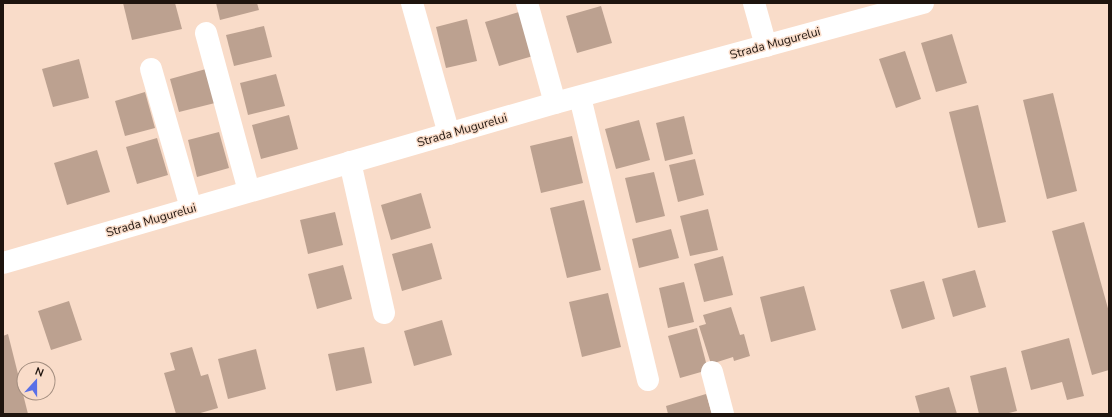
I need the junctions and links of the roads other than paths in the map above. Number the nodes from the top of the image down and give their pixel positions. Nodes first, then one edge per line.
1 (412, 3) edge
2 (528, 3) edge
3 (754, 3) edge
4 (923, 3) edge
5 (206, 33) dead end
6 (766, 46) junction
7 (151, 69) dead end
8 (580, 97) junction
9 (556, 103) junction
10 (449, 134) junction
11 (350, 162) junction
12 (249, 191) junction
13 (191, 208) junction
14 (3, 263) edge
15 (384, 313) dead end
16 (712, 372) dead end
17 (648, 380) dead end
18 (723, 414) edge

1 - 10 street
2 - 9 street
3 - 6 street
4 - 6 street, Strada Mugurelui
5 - 12 street
6 - 8 street, Strada Mugurelui
7 - 13 street
8 - 9 street, Strada Mugurelui
8 - 17 street
9 - 10 street, Strada Mugurelui
10 - 11 street, Strada Mugurelui
11 - 12 street, Strada Mugurelui
11 - 15 street
12 - 13 street, Strada Mugurelui
13 - 14 street, Strada Mugurelui
16 - 18 street

